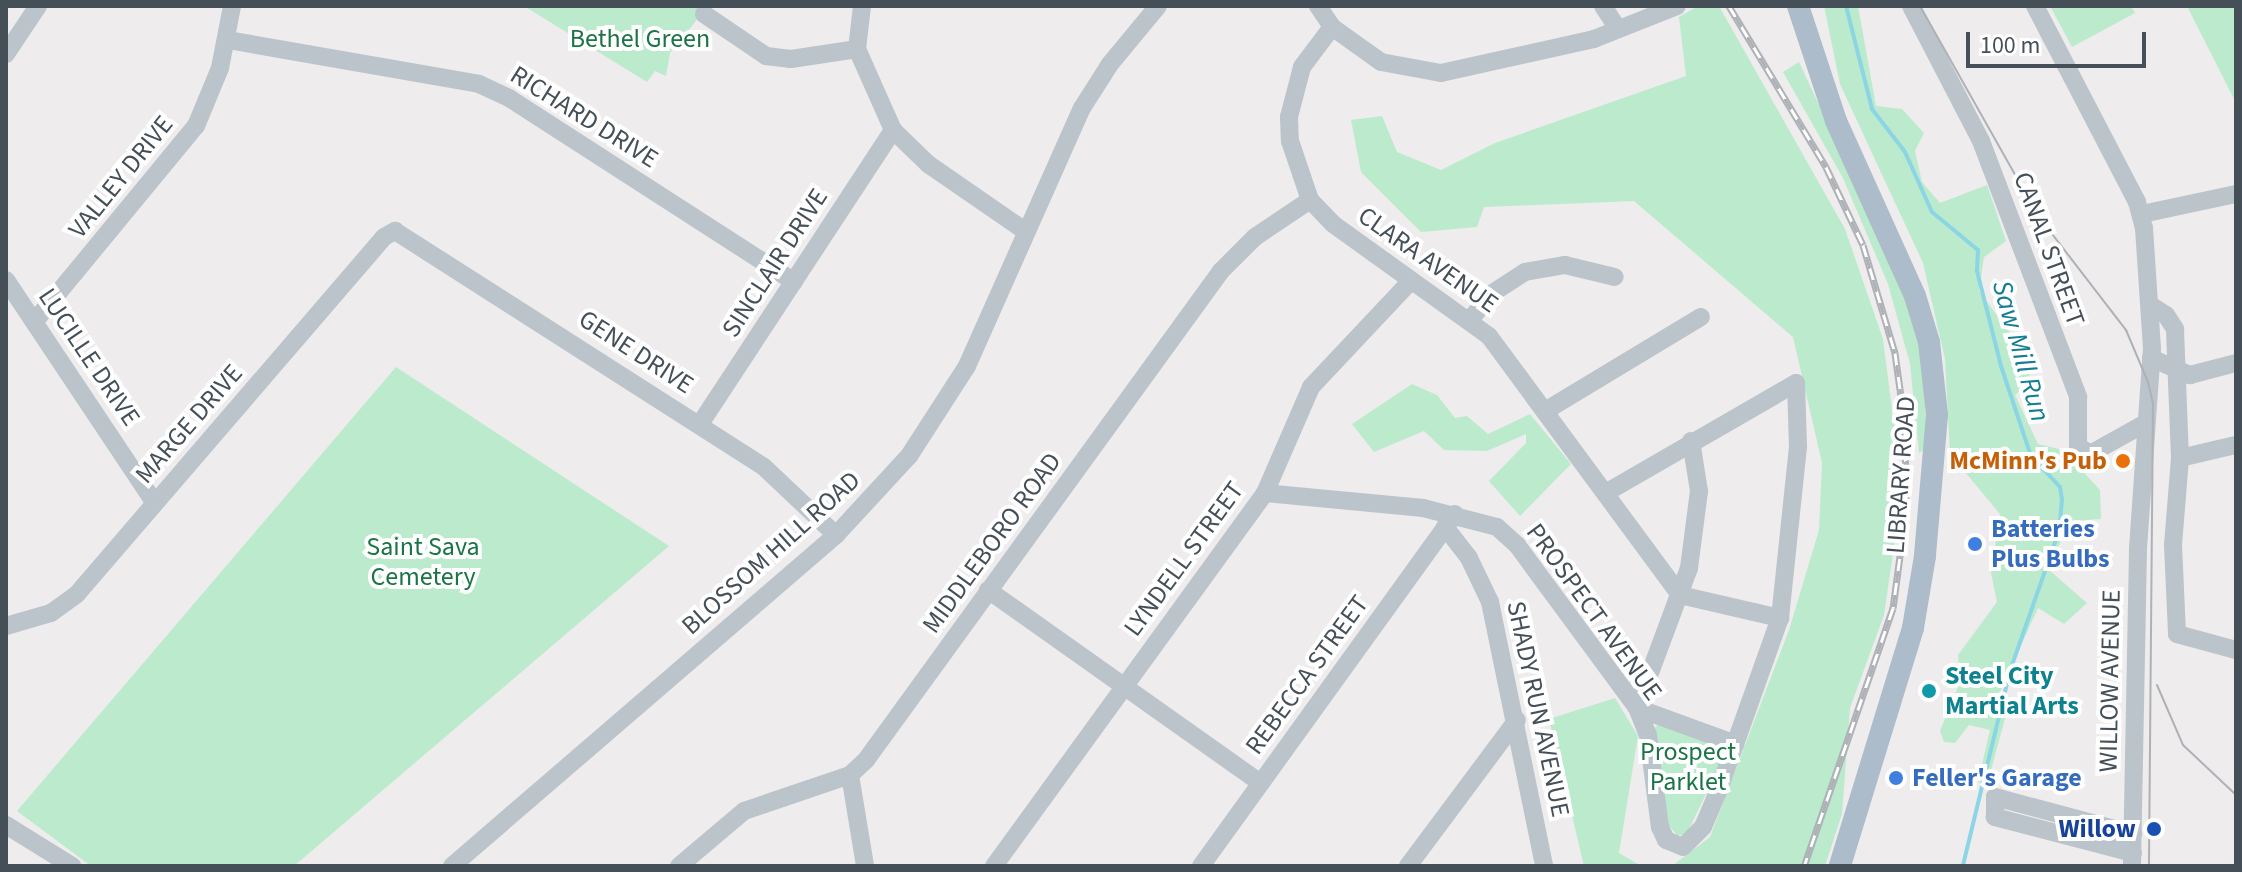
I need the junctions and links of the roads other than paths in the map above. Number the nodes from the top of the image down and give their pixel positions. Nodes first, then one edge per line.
1 (38, 6) edge
2 (232, 6) edge
3 (862, 6) edge
4 (1158, 6) edge
5 (1318, 6) edge
6 (1603, 6) edge
7 (1677, 6) edge
8 (1798, 6) edge
9 (1911, 6) edge
10 (2035, 6) edge
11 (704, 14) dead end
12 (1332, 27) junction
13 (1618, 29) junction
14 (228, 40) junction
15 (857, 49) junction
16 (6, 54) edge
17 (893, 130) junction
18 (2236, 194) edge
19 (1310, 200) junction
20 (2142, 214) junction
21 (395, 231) joint
22 (1025, 231) junction
23 (1615, 277) dead end
24 (6, 280) edge
25 (794, 282) junction
26 (1410, 282) junction
27 (2150, 305) junction
28 (1701, 317) dead end
29 (1470, 320) junction
30 (35, 321) junction
31 (2151, 358) junction
32 (2236, 363) edge
33 (2178, 372) junction
34 (1545, 411) junction
35 (700, 424) junction
36 (2144, 424) junction
37 (1691, 441) junction
38 (2236, 445) edge
39 (2180, 458) junction
40 (1607, 492) junction
41 (1265, 493) junction
42 (155, 503) junction
43 (1450, 521) junction
44 (836, 535) junction
45 (988, 590) junction
46 (1680, 595) junction
47 (1780, 618) junction
48 (6, 626) edge
49 (2236, 650) edge
50 (1125, 687) junction
51 (1637, 708) junction
52 (1517, 720) junction
53 (1736, 744) junction
54 (850, 775) junction
55 (1261, 783) junction
56 (6, 825) edge
57 (2133, 834) junction
58 (2132, 860) edge
59 (72, 866) edge
60 (452, 866) edge
61 (679, 866) edge
62 (865, 866) edge
63 (994, 866) edge
64 (1201, 866) edge
65 (1408, 866) edge
66 (1544, 866) edge
67 (1840, 866) edge

1 - 16 street
2 - 14 street, VALLEY DRIVE
3 - 15 street
4 - 22 street, BLOSSOM HILL ROAD
5 - 12 street
6 - 13 street
7 - 13 street
8 - 67 main road, LIBRARY ROAD
9 - 36 street, CANAL STREET
10 - 20 street, WILLOW AVENUE
11 - 15 street
12 - 13 street
12 - 19 street
14 - 25 street, RICHARD DRIVE
14 - 30 street, VALLEY DRIVE
15 - 17 street
17 - 22 street
17 - 25 street, SINCLAIR DRIVE
18 - 20 street
19 - 26 street, CLARA AVENUE
19 - 45 street, MIDDLEBORO ROAD
20 - 27 street, WILLOW AVENUE
21 - 35 street, GENE DRIVE
21 - 42 street, MARGE DRIVE
22 - 44 street, BLOSSOM HILL ROAD
23 - 29 street
24 - 30 street, LUCILLE DRIVE
25 - 35 street, SINCLAIR DRIVE
26 - 29 street, CLARA AVENUE
26 - 41 street, LYNDELL STREET
27 - 31 street, WILLOW AVENUE
27 - 33 street
28 - 34 street
29 - 34 street, CLARA AVENUE
30 - 42 street, LUCILLE DRIVE
31 - 33 street
31 - 36 street, WILLOW AVENUE
32 - 33 street
33 - 39 street
34 - 40 street, CLARA AVENUE
35 - 44 street, GENE DRIVE
36 - 57 street, WILLOW AVENUE
37 - 40 street
37 - 46 street
37 - 47 street, PROSPECT AVENUE
38 - 39 street
39 - 49 street
40 - 46 street, CLARA AVENUE
41 - 43 street, PROSPECT AVENUE
41 - 50 street, LYNDELL STREET
42 - 48 street, MARGE DRIVE
43 - 51 street, PROSPECT AVENUE
43 - 52 street, SHADY RUN AVENUE
43 - 55 street, REBECCA STREET
44 - 60 street, BLOSSOM HILL ROAD
45 - 50 street
45 - 54 street, MIDDLEBORO ROAD
46 - 47 street
46 - 51 street
47 - 53 street, PROSPECT AVENUE
50 - 55 street
50 - 63 street, LYNDELL STREET
51 - 53 street
51 - 53 street, PROSPECT AVENUE
52 - 65 street
52 - 66 street, SHADY RUN AVENUE
54 - 61 street, MIDDLEBORO ROAD
54 - 62 street
55 - 64 street, REBECCA STREET
56 - 59 street
57 - 58 street, WILLOW AVENUE
57 - 58 street

